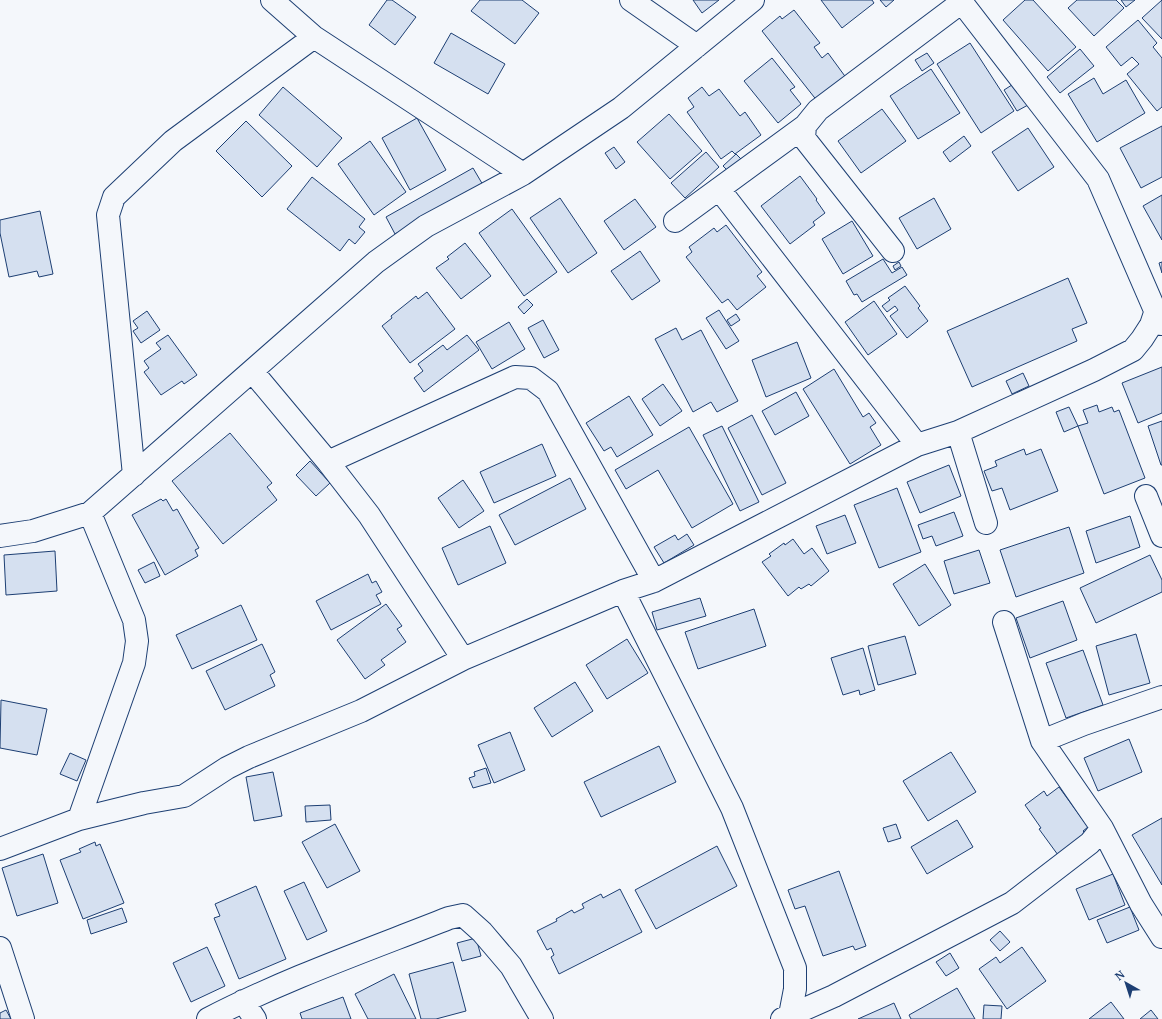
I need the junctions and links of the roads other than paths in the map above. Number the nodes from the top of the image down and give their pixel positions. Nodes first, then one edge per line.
1 (272, 0) edge
2 (631, 0) edge
3 (753, 0) edge
4 (961, 1) edge
5 (314, 37) junction
6 (697, 46) junction
7 (805, 126) junction
8 (522, 174) junction
9 (719, 189) junction
10 (675, 221) dead end
11 (893, 251) dead end
12 (1159, 319) edge
13 (252, 371) junction
14 (958, 432) junction
15 (917, 446) junction
16 (328, 462) junction
17 (134, 475) junction
18 (1146, 496) dead end
19 (90, 513) junction
20 (986, 522) dead end
21 (0, 536) edge
22 (1162, 536) edge
23 (654, 581) junction
24 (623, 591) junction
25 (1004, 622) dead end
26 (463, 659) junction
27 (1162, 697) edge
28 (1042, 741) junction
29 (79, 819) junction
30 (1102, 828) junction
31 (0, 849) edge
32 (1162, 937) edge
33 (0, 948) edge
34 (243, 1001) junction
35 (786, 1017) edge
36 (23, 1019) edge
37 (208, 1019) edge
38 (255, 1019) edge
39 (542, 1019) edge

1 - 5 street
2 - 6 street
3 - 6 street
4 - 7 street
4 - 12 street
5 - 8 street
5 - 17 street
6 - 8 street
7 - 9 street
7 - 11 street
8 - 13 street
9 - 10 street
9 - 15 street
12 - 14 street
13 - 16 street
13 - 17 street
14 - 15 street
14 - 20 street
15 - 23 street
16 - 23 street
16 - 26 street
17 - 19 street
18 - 22 street
19 - 21 street
19 - 29 street
23 - 24 street
24 - 26 street
24 - 35 street
25 - 28 street
26 - 29 street
27 - 28 street
28 - 30 street
29 - 31 street
30 - 32 street
30 - 35 street
33 - 36 street
34 - 37 street
34 - 38 street
34 - 39 street

